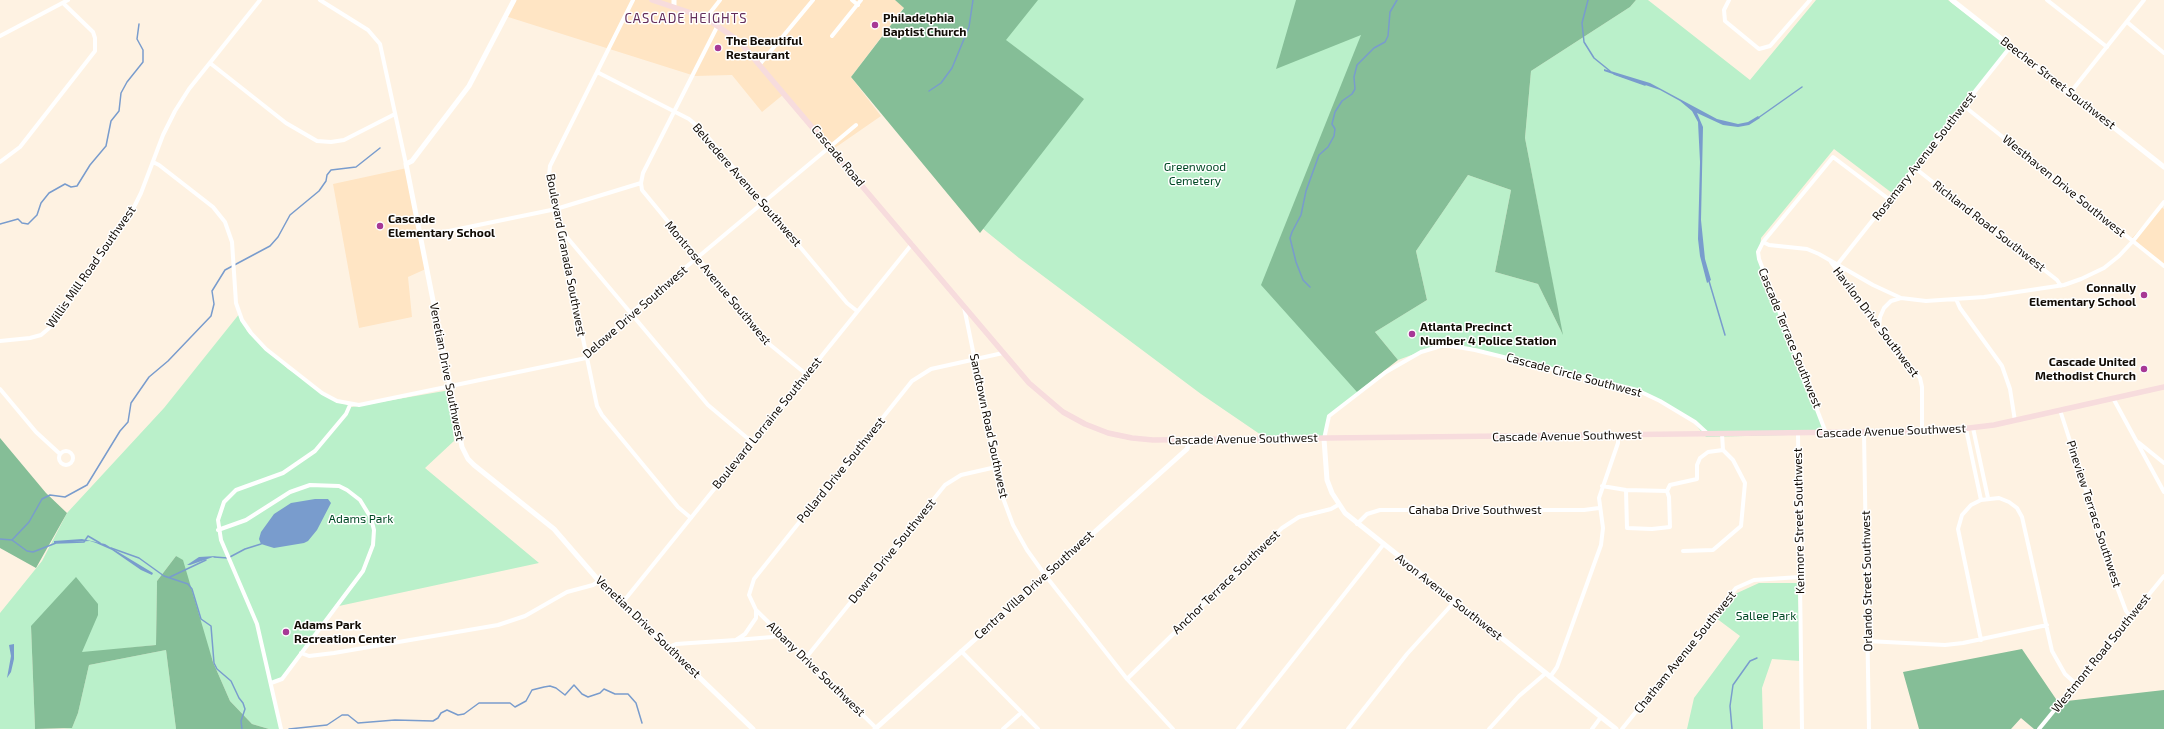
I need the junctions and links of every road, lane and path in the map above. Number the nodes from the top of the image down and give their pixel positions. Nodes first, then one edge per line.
1 (68, 0) edge
2 (260, 0) edge
3 (320, 0) edge
4 (514, 0) edge
5 (633, 0) edge
6 (652, 0) edge
7 (720, 0) edge
8 (813, 0) edge
9 (852, 0) edge
10 (861, 0) edge
11 (1730, 0) edge
12 (1810, 0) edge
13 (1952, 0) edge
14 (2047, 0) edge
15 (2144, 0) edge
16 (63, 3) junction
17 (674, 3) edge
18 (858, 5) junction
19 (706, 18) junction
20 (2127, 22) junction
21 (718, 25) junction
22 (0, 36) edge
23 (832, 36) dead end
24 (2011, 46) junction
25 (2107, 47) junction
26 (2164, 53) edge
27 (210, 63) junction
28 (760, 64) junction
29 (597, 72) junction
30 (2070, 93) junction
31 (1964, 106) junction
32 (674, 112) junction
33 (395, 114) junction
34 (856, 125) dead end
35 (830, 148) junction
36 (0, 162) edge
37 (152, 162) junction
38 (406, 164) junction
39 (2164, 167) edge
40 (1915, 168) junction
41 (641, 183) junction
42 (1890, 200) junction
43 (2164, 202) edge
44 (764, 203) junction
45 (556, 210) junction
46 (559, 227) junction
47 (420, 237) junction
48 (2133, 241) junction
49 (1763, 242) junction
50 (912, 244) junction
51 (698, 258) junction
52 (1830, 261) junction
53 (1837, 264) junction
54 (2164, 266) edge
55 (2061, 286) junction
56 (1901, 298) junction
57 (1956, 299) junction
58 (964, 306) junction
59 (856, 311) junction
60 (631, 313) junction
61 (1879, 328) junction
62 (0, 341) edge
63 (998, 347) joint
64 (1004, 353) junction
65 (586, 358) junction
66 (976, 359) junction
67 (806, 374) junction
68 (2164, 387) edge
69 (450, 388) junction
70 (0, 389) edge
71 (2113, 398) junction
72 (350, 405) junction
73 (2060, 410) junction
74 (2015, 421) junction
75 (1973, 428) junction
76 (1966, 429) junction
77 (1864, 432) junction
78 (1922, 432) junction
79 (1826, 433) junction
80 (1722, 434) junction
81 (1798, 434) junction
82 (1708, 435) junction
83 (1618, 436) junction
84 (1324, 439) junction
85 (2135, 439) junction
86 (1190, 440) junction
87 (752, 442) junction
88 (1723, 450) junction
89 (60, 454) dead end
90 (2164, 463) edge
91 (996, 467) junction
92 (1602, 486) junction
93 (1626, 490) junction
94 (1667, 491) junction
95 (2164, 492) edge
96 (1988, 498) junction
97 (1981, 500) junction
98 (1338, 505) junction
99 (1599, 508) junction
100 (691, 518) junction
101 (1357, 524) junction
102 (218, 530) junction
103 (1383, 545) junction
104 (1683, 551) dead end
105 (1045, 575) junction
106 (2164, 576) edge
107 (1800, 577) junction
108 (599, 581) junction
109 (1455, 601) junction
110 (623, 602) junction
111 (756, 610) junction
112 (2131, 617) junction
113 (2047, 625) junction
114 (779, 634) junction
115 (736, 640) junction
116 (1981, 640) junction
117 (1867, 641) junction
118 (669, 647) junction
119 (960, 651) junction
120 (301, 653) junction
121 (805, 659) junction
122 (1546, 673) junction
123 (1550, 677) junction
124 (1127, 679) junction
125 (271, 683) junction
126 (2076, 684) junction
127 (1022, 712) junction
128 (1602, 717) junction
129 (875, 728) edge
130 (281, 729) edge
131 (753, 729) edge
132 (1003, 729) edge
133 (1038, 729) edge
134 (1173, 729) edge
135 (1238, 729) edge
136 (1348, 729) edge
137 (1489, 729) edge
138 (1592, 729) edge
139 (1616, 729) edge
140 (1622, 729) edge
141 (1802, 729) edge
142 (1869, 729) edge
143 (2039, 729) edge

1 - 16 street
2 - 27 street, Willis Mill Road Southwest
3 - 33 street
4 - 38 street
5 - 29 street, Boulevard Granada Southwest
6 - 17 main road, Cascade Road
7 - 19 street
8 - 28 street
9 - 18 street
10 - 18 street
11 - 12 street
13 - 24 street, Beecher Street Southwest
14 - 25 street
15 - 20 street
16 - 22 street
16 - 36 street
17 - 19 main road, Cascade Road
18 - 23 street
19 - 21 main road, Cascade Road
20 - 25 street
20 - 26 street
21 - 28 main road, Cascade Road
21 - 32 street
24 - 30 street, Beecher Street Southwest
24 - 31 street, Rosemary Avenue Southwest
25 - 30 street
27 - 33 street
27 - 37 street, Willis Mill Road Southwest
28 - 35 main road, Cascade Road
29 - 32 street, Belvedere Avenue Southwest
29 - 45 street, Boulevard Granada Southwest
30 - 39 street, Beecher Street Southwest
31 - 40 street, Rosemary Avenue Southwest
31 - 48 street, Westhaven Drive Southwest
32 - 41 street
32 - 44 street, Belvedere Avenue Southwest
33 - 38 street
34 - 35 street, Delowe Drive Southwest
35 - 44 street, Delowe Drive Southwest
35 - 50 main road, Cascade Road
37 - 62 street, Willis Mill Road Southwest
37 - 72 street
38 - 47 street, Venetian Drive Southwest
40 - 42 street, Rosemary Avenue Southwest
40 - 55 street, Richland Road Southwest
41 - 45 street
41 - 51 street, Montrose Avenue Southwest
42 - 49 street
42 - 53 street, Rosemary Avenue Southwest
43 - 48 street
44 - 51 street, Delowe Drive Southwest
44 - 59 street, Belvedere Avenue Southwest
45 - 46 street, Boulevard Granada Southwest
45 - 47 street
46 - 60 street
46 - 65 street, Boulevard Granada Southwest
47 - 69 street, Venetian Drive Southwest
48 - 54 street, Westhaven Drive Southwest
48 - 55 street
49 - 52 street
49 - 79 street, Cascade Terrace Southwest
50 - 58 main road, Cascade Road
50 - 59 street, Boulevard Lorraine Southwest
51 - 60 street, Delowe Drive Southwest
51 - 67 street, Montrose Avenue Southwest
52 - 53 street
52 - 61 street, Havilon Drive Southwest
53 - 56 street
55 - 57 street
56 - 57 street
56 - 61 street
57 - 74 street
58 - 63 main road, Cascade Road
58 - 66 street, Sandtown Road Southwest
59 - 67 street, Boulevard Lorraine Southwest
60 - 65 street, Delowe Drive Southwest
60 - 87 street
61 - 78 street, Havilon Drive Southwest
63 - 64 main road, Cascade Avenue Southwest
64 - 66 street, Pollard Drive Southwest
64 - 86 main road, Cascade Avenue Southwest
65 - 69 street, Delowe Drive Southwest
65 - 100 street, Boulevard Granada Southwest
66 - 91 street, Sandtown Road Southwest
66 - 111 street, Pollard Drive Southwest
67 - 87 street, Boulevard Lorraine Southwest
68 - 71 main road, Cascade Avenue Southwest
69 - 72 street, Delowe Drive Southwest
69 - 108 street, Venetian Drive Southwest
70 - 89 street
71 - 73 main road, Cascade Avenue Southwest
71 - 85 street
72 - 102 street
73 - 74 main road, Cascade Avenue Southwest
73 - 112 street, Pineview Terrace Southwest
74 - 75 main road, Cascade Avenue Southwest
75 - 76 main road, Cascade Avenue Southwest
75 - 96 street
76 - 78 main road, Cascade Avenue Southwest
76 - 97 street
77 - 78 main road, Cascade Avenue Southwest
77 - 79 main road, Cascade Avenue Southwest
77 - 117 street, Orlando Street Southwest
79 - 81 main road, Cascade Avenue Southwest
80 - 81 main road, Cascade Avenue Southwest
80 - 82 main road, Cascade Avenue Southwest
80 - 88 street
81 - 107 street, Kenmore Street Southwest
82 - 83 main road, Cascade Avenue Southwest
82 - 84 street, Cascade Circle Southwest
83 - 84 main road, Cascade Avenue Southwest
83 - 92 street
84 - 86 main road, Cascade Avenue Southwest
84 - 98 street, Avon Avenue Southwest
85 - 90 street
85 - 95 street
86 - 105 street, Centra Villa Drive Southwest
87 - 100 street, Boulevard Lorraine Southwest
88 - 94 street
88 - 104 street
91 - 105 street, Sandtown Road Southwest
91 - 121 street, Downs Drive Southwest
92 - 93 street
92 - 99 street
93 - 94 street
93 - 94 street
96 - 97 street
96 - 113 street
97 - 116 street
98 - 101 street, Avon Avenue Southwest
98 - 124 street, Anchor Terrace Southwest
99 - 101 street, Cahaba Drive Southwest
99 - 123 street
100 - 110 street, Boulevard Lorraine Southwest
101 - 103 street, Avon Avenue Southwest
102 - 120 street
102 - 125 street
103 - 109 street, Avon Avenue Southwest
103 - 135 street
105 - 119 street, Centra Villa Drive Southwest
105 - 124 street, Sandtown Road Southwest
106 - 112 street, Westmont Road Southwest
107 - 140 street, Chatham Avenue Southwest
107 - 141 street, Kenmore Street Southwest
108 - 110 street, Venetian Drive Southwest
108 - 120 street
109 - 122 street, Avon Avenue Southwest
109 - 136 street
110 - 118 street, Venetian Drive Southwest
111 - 114 street, Albany Drive Southwest
111 - 115 street
112 - 126 street, Westmont Road Southwest
113 - 116 street
113 - 126 street
114 - 115 street
114 - 121 street, Albany Drive Southwest
115 - 118 street
116 - 117 street
117 - 142 street, Orlando Street Southwest
118 - 131 street, Venetian Drive Southwest
119 - 127 street
119 - 129 street, Centra Villa Drive Southwest
120 - 125 street
121 - 129 street, Albany Drive Southwest
122 - 123 street, Avon Avenue Southwest
122 - 137 street
123 - 128 street, Avon Avenue Southwest
124 - 134 street, Sandtown Road Southwest
125 - 130 street
126 - 143 street, Westmont Road Southwest
127 - 132 street
127 - 133 street
128 - 138 street
128 - 139 street, Avon Avenue Southwest

